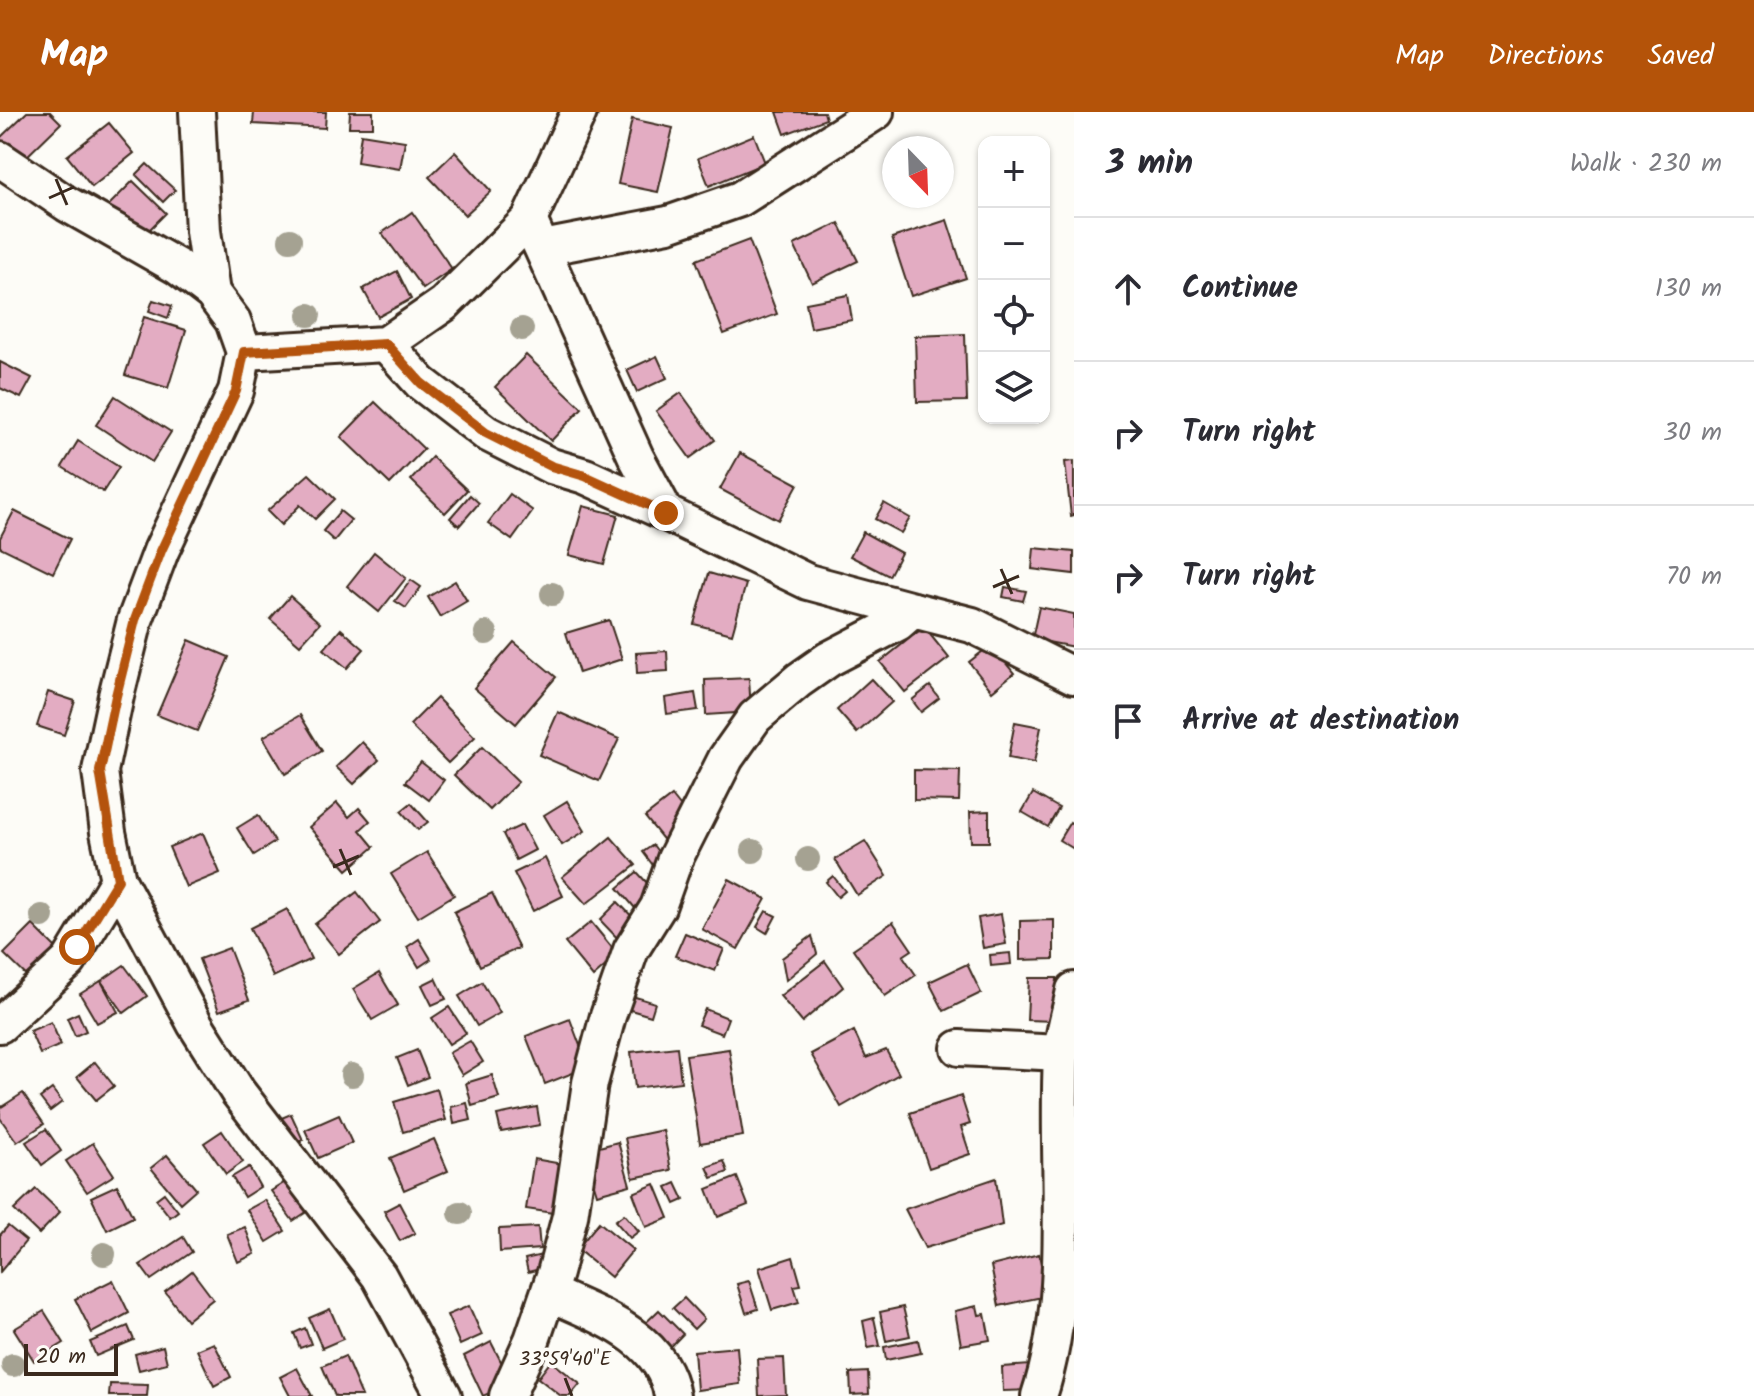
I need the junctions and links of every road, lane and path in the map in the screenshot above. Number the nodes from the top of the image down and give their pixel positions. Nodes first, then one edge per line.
1 (197, 112) edge
2 (579, 112) edge
3 (876, 112) edge
4 (0, 159) edge
5 (536, 234) junction
6 (212, 293) junction
7 (386, 344) junction
8 (244, 352) junction
9 (666, 513) junction
10 (913, 610) junction
11 (1074, 676) edge
12 (118, 880) junction
13 (1074, 990) edge
14 (0, 1025) edge
15 (959, 1048) dead end
16 (1061, 1053) junction
17 (549, 1293) junction
18 (444, 1396) edge
19 (507, 1396) edge
20 (672, 1396) edge
21 (1039, 1396) edge

1 - 6 street
2 - 5 street
3 - 5 street
4 - 6 street
5 - 7 street
5 - 9 street
6 - 8 street
7 - 8 street
7 - 9 street
8 - 12 street
9 - 10 street
10 - 11 street
10 - 17 street
12 - 14 street
12 - 18 street
13 - 16 street
15 - 16 street
16 - 21 street
17 - 19 street
17 - 20 street

